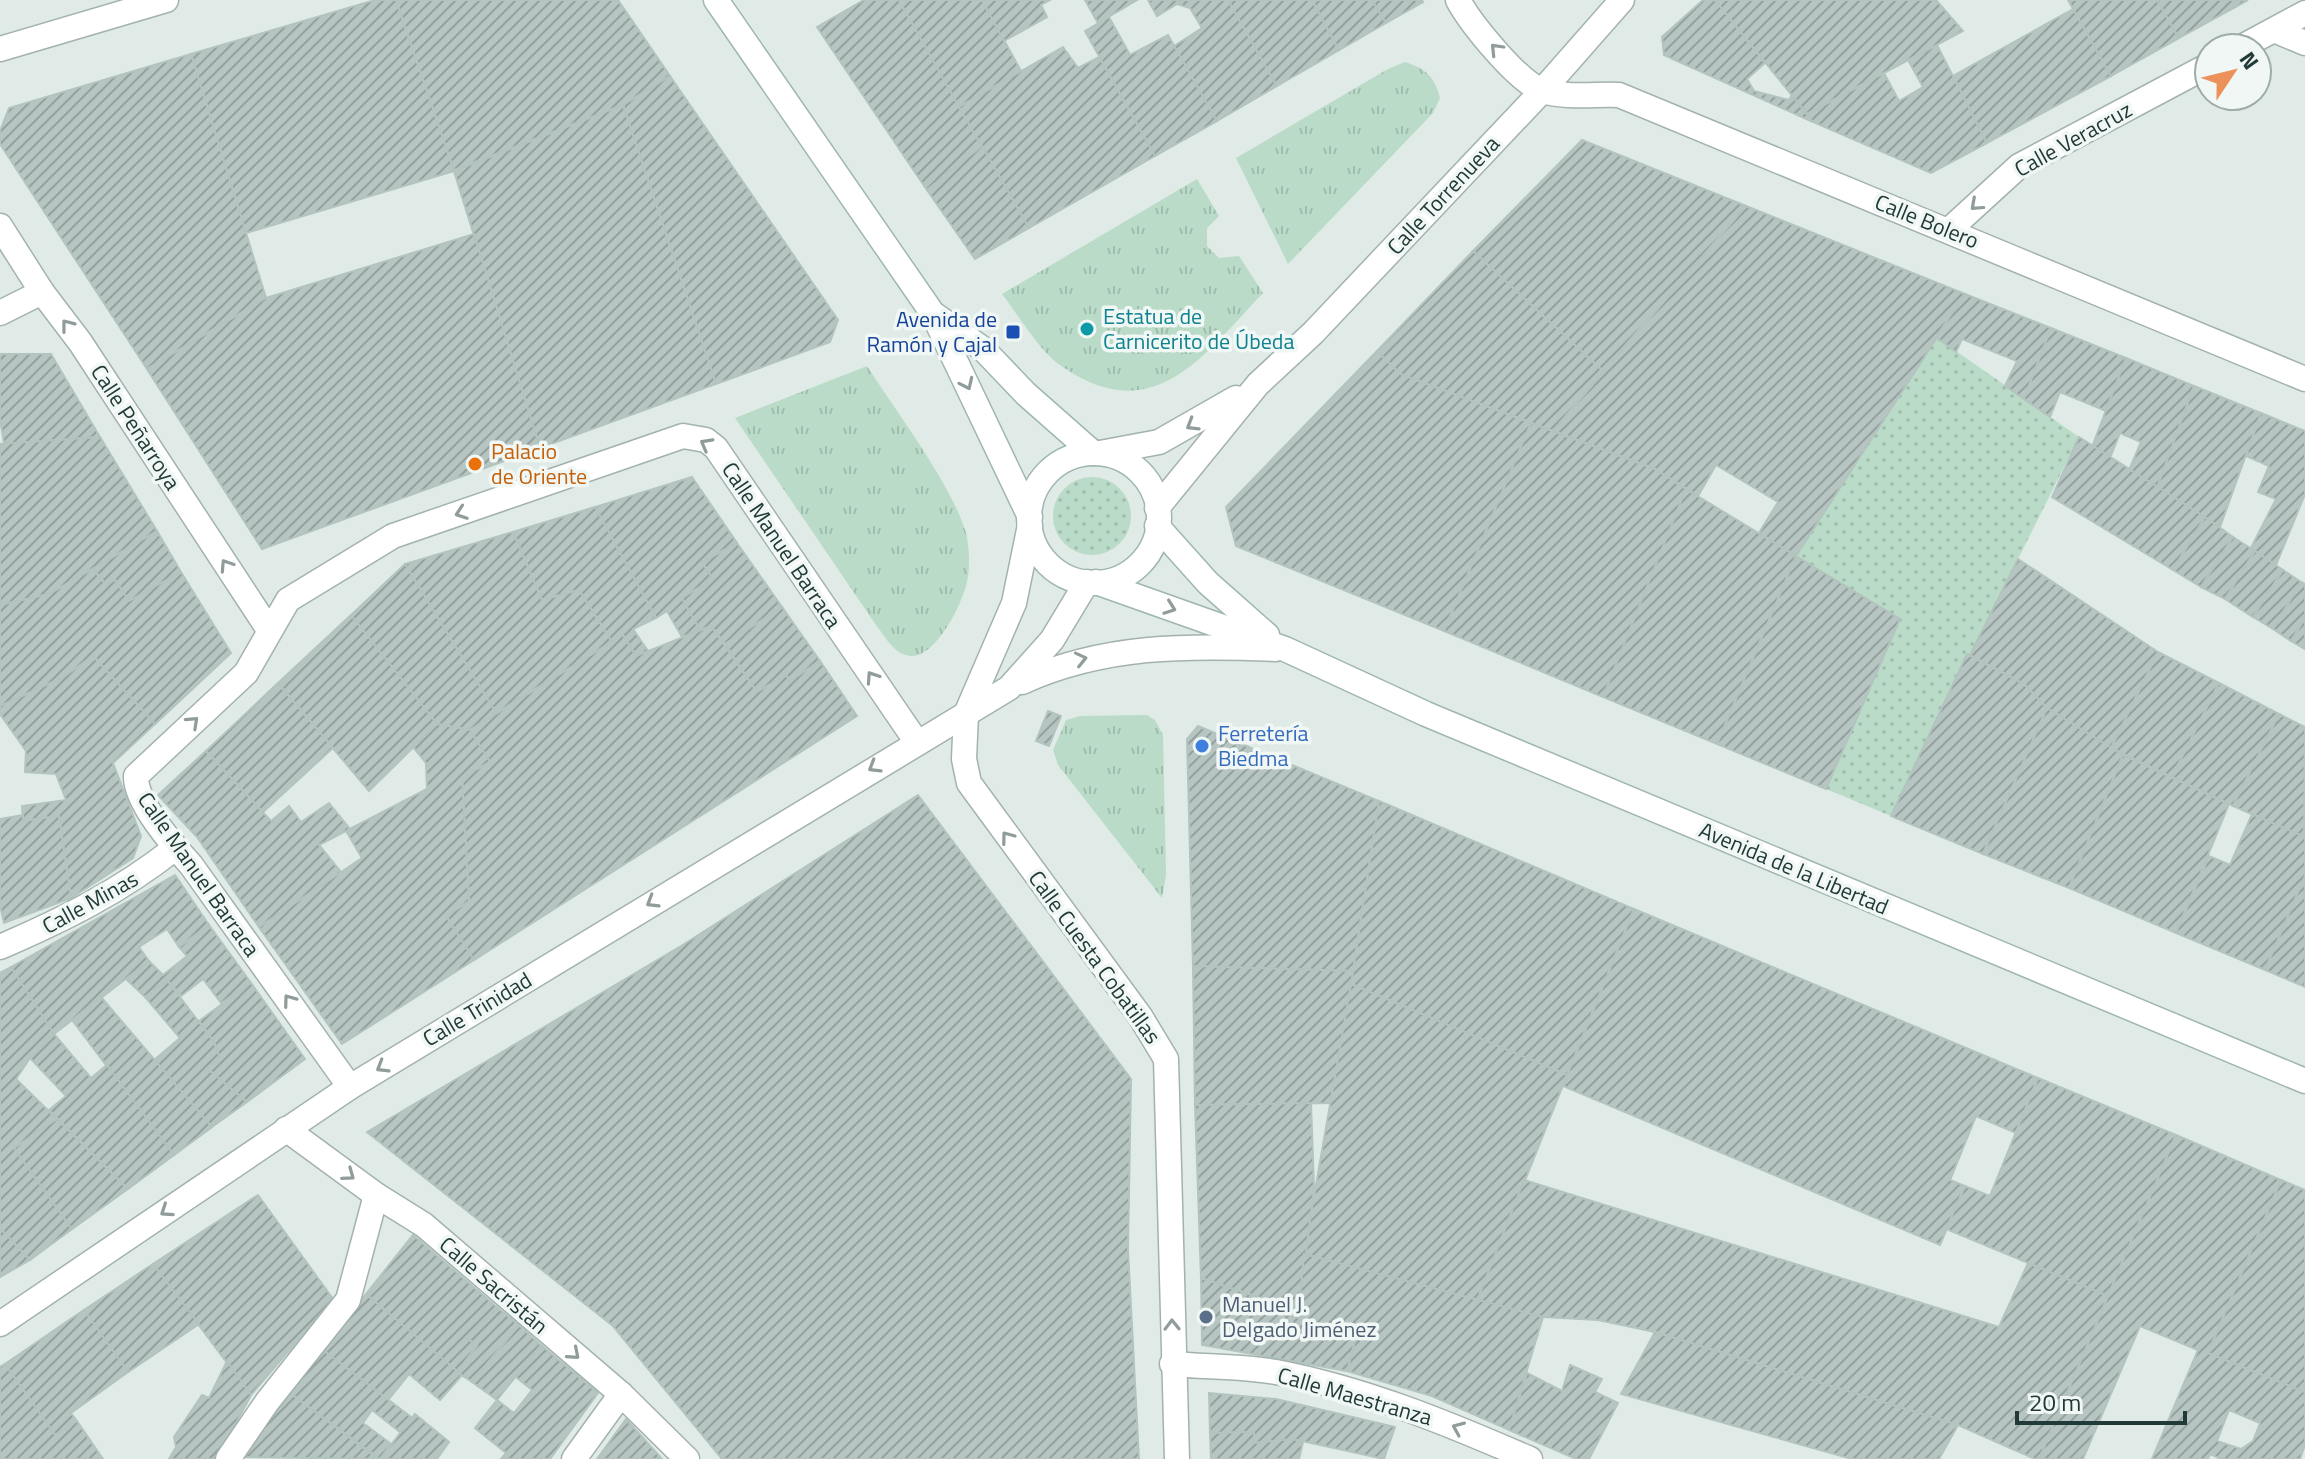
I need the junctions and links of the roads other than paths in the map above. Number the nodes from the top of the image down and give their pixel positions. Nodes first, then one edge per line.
1 (166, 0) edge
2 (1458, 0) edge
3 (1622, 0) edge
4 (725, 3) edge
5 (2305, 13) edge
6 (2274, 30) junction
7 (2270, 32) edge
8 (2305, 43) edge
9 (0, 49) edge
10 (2193, 74) edge
11 (1542, 91) junction
12 (0, 226) edge
13 (1949, 230) junction
14 (42, 292) junction
15 (0, 313) edge
16 (933, 314) junction
17 (2305, 379) edge
18 (1258, 384) junction
19 (1096, 453) junction
20 (1157, 517) junction
21 (1030, 521) junction
22 (1092, 582) junction
23 (269, 630) junction
24 (1285, 649) junction
25 (1009, 688) junction
26 (966, 714) junction
27 (916, 741) junction
28 (175, 848) junction
29 (0, 947) edge
30 (2305, 1081) edge
31 (350, 1087) junction
32 (286, 1129) junction
33 (376, 1195) junction
34 (0, 1324) edge
35 (1172, 1364) junction
36 (621, 1394) junction
37 (228, 1459) edge
38 (574, 1459) edge
39 (687, 1459) edge
40 (1177, 1459) edge
41 (1530, 1459) edge

1 - 9 street
11 -> 2 street
3 - 11 street, Calle Torrenueva
4 - 16 street
5 - 6 street
6 - 7 street
6 - 8 street
10 -> 13 street, Calle Veracruz
11 - 13 street, Calle Bolero
11 - 18 street, Calle Torrenueva
12 - 14 street, Calle Peñarroya
13 - 17 street, Calle Bolero
14 - 15 street
23 -> 14 street, Calle Peñarroya
16 - 19 street
16 -> 21 street
18 -> 19 street, Calle Torrenueva
18 - 20 street, Calle Torrenueva
19 - 20 street
19 - 21 street
20 - 22 street
20 - 24 street, Avenida de la Libertad
21 - 22 street
21 - 26 street
22 -> 24 street, Avenida de la Libertad
22 - 25 street, Calle Trinidad
27 -> 23 street, Calle Manuel Barraca
28 -> 23 street, Calle Manuel Barraca
25 -> 24 street, Avenida de la Libertad
24 - 30 street, Avenida de la Libertad
25 - 26 street, Calle Trinidad
26 - 27 street, Calle Trinidad
35 -> 26 street, Calle Cuesta Cobatillas
27 -> 31 street, Calle Trinidad
28 - 29 street, Calle Minas
31 -> 28 street, Calle Manuel Barraca
31 - 32 street, Calle Trinidad
32 -> 33 street, Calle Sacristán
32 -> 34 street, Calle Trinidad
33 -> 36 street, Calle Sacristán
33 - 37 street
35 - 40 street, Calle Cuesta Cobatillas
41 -> 35 street, Calle Maestranza
36 - 38 street
36 - 39 street, Calle Sacristán

